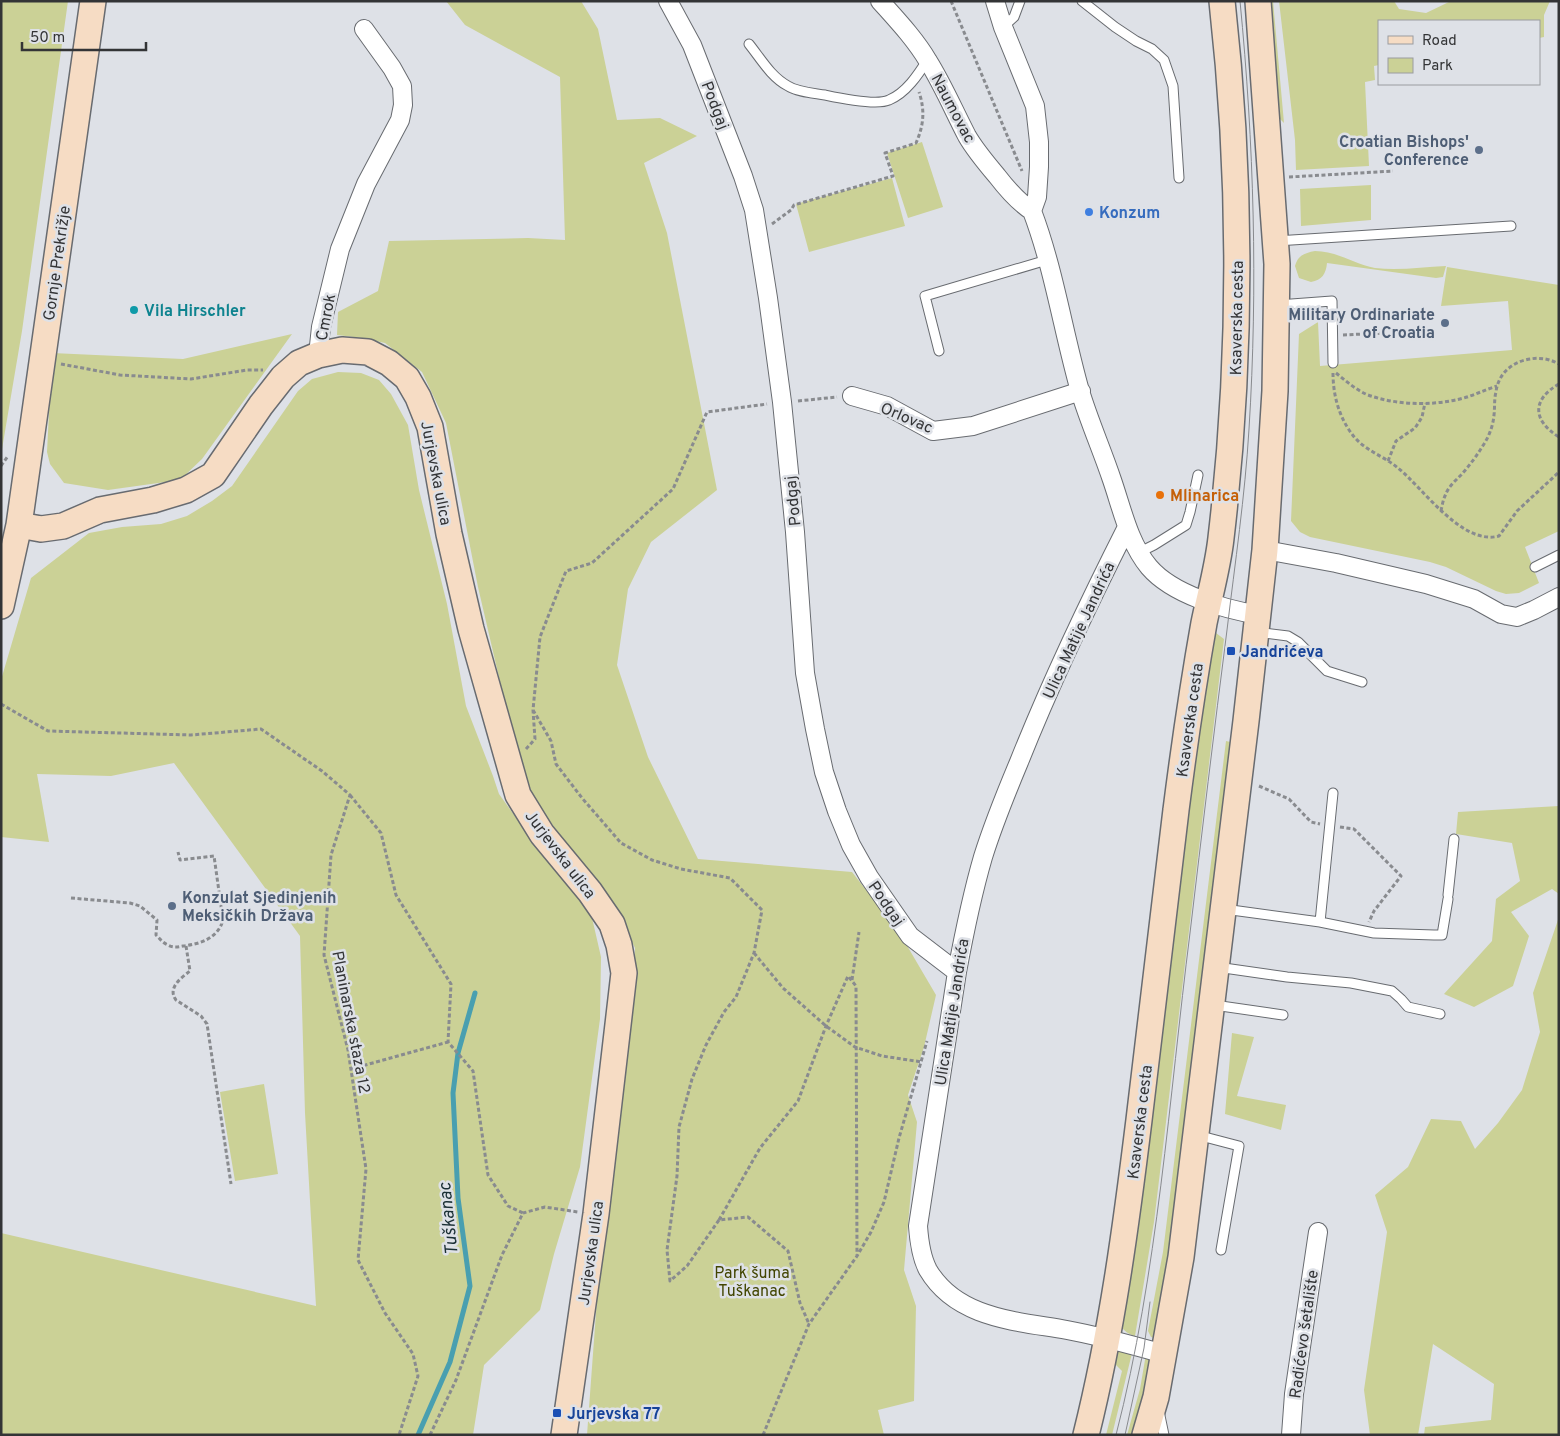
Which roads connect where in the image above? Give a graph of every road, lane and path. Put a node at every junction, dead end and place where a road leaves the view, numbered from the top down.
1 (93, 1) edge
2 (668, 1) edge
3 (880, 1) edge
4 (951, 1) edge
5 (995, 1) edge
6 (1020, 1) edge
7 (1082, 1) edge
8 (1222, 1) edge
9 (1258, 1) edge
10 (1003, 27) junction
11 (364, 29) dead end
12 (750, 44) dead end
13 (928, 59) junction
14 (915, 80) junction
15 (1020, 167) dead end
16 (1393, 171) dead end
17 (1288, 177) dead end
18 (1180, 178) dead end
19 (1032, 211) junction
20 (770, 226) dead end
21 (1511, 226) dead end
22 (1276, 241) junction
23 (1047, 260) junction
24 (1277, 305) junction
25 (1383, 333) dead end
26 (1333, 336) junction
27 (939, 351) dead end
28 (318, 354) junction
29 (55, 363) dead end
30 (1333, 363) dead end
31 (1559, 364) edge
32 (282, 377) junction
33 (1559, 384) edge
34 (1497, 386) junction
35 (1081, 391) junction
36 (852, 396) joint
37 (789, 402) dead end
38 (772, 403) dead end
39 (1425, 403) junction
40 (1559, 437) edge
41 (1388, 461) junction
42 (1559, 472) edge
43 (1198, 475) dead end
44 (1441, 511) junction
45 (19, 525) junction
46 (1127, 527) junction
47 (1265, 550) junction
48 (1140, 552) junction
49 (1559, 555) edge
50 (1535, 566) dead end
51 (1559, 596) edge
52 (1208, 602) junction
53 (1, 606) edge
54 (1258, 624) junction
55 (1362, 682) dead end
56 (1, 704) edge
57 (533, 710) junction
58 (535, 739) dead end
59 (1256, 785) dead end
60 (1334, 794) dead end
61 (350, 795) junction
62 (1323, 824) dead end
63 (1338, 826) dead end
64 (1454, 839) dead end
65 (178, 852) dead end
66 (70, 898) dead end
67 (1223, 909) junction
68 (1320, 922) junction
69 (1365, 931) junction
70 (858, 932) dead end
71 (186, 946) junction
72 (754, 953) junction
73 (1217, 967) junction
74 (957, 972) junction
75 (852, 981) junction
76 (1211, 1005) junction
77 (1440, 1014) dead end
78 (1283, 1015) dead end
79 (826, 1026) junction
80 (927, 1041) dead end
81 (448, 1042) junction
82 (855, 1047) junction
83 (921, 1062) junction
84 (928, 1062) dead end
85 (351, 1069) junction
86 (1197, 1134) junction
87 (231, 1184) dead end
88 (523, 1213) junction
89 (596, 1214) junction
90 (719, 1220) junction
91 (1318, 1232) dead end
92 (1221, 1250) dead end
93 (857, 1256) junction
94 (809, 1324) junction
95 (1107, 1339) junction
96 (1164, 1354) junction
97 (1156, 1397) junction
98 (399, 1435) edge
99 (430, 1435) edge
100 (564, 1435) edge
101 (763, 1435) edge
102 (1086, 1435) edge
103 (1145, 1435) edge
104 (1164, 1435) edge
105 (1290, 1435) edge

1 - 45 main road, Gornje Prekrižje
2 - 74 street, Podgaj
3 - 13 street, Naumovac
4 - 15 path
5 - 10 street
6 - 10 lane
7 - 18 lane
8 - 52 main road, Ksaverska cesta
9 - 22 main road
10 - 19 street
11 - 28 street, Cmrok
12 - 14 lane
13 - 14 lane
13 - 19 street, Naumovac
14 - 20 path
16 - 17 path
19 - 23 street
21 - 22 lane
22 - 24 main road
23 - 27 lane
23 - 35 street
24 - 26 lane
24 - 47 main road
25 - 26 path
26 - 30 lane
28 - 32 main road, Cmrok
28 - 89 main road, Jurjevska ulica
29 - 32 path
31 - 34 path
32 - 45 main road, Cmrok
33 - 40 path
34 - 39 path
34 - 44 path
35 - 36 street, Orlovac
35 - 46 street
36 - 37 path
38 - 57 path
39 - 41 path
39 - 41 path
41 - 44 path
42 - 44 path
43 - 48 lane
45 - 53 main road
46 - 48 street
46 - 74 street, Ulica Matije Jandrića
47 - 51 street
47 - 54 main road
48 - 52 street
49 - 50 lane
52 - 54 street
52 - 95 main road, Ksaverska cesta
54 - 55 lane
54 - 67 main road
56 - 61 path
57 - 58 path
57 - 72 path
59 - 62 path
60 - 68 lane
61 - 81 path
61 - 85 path, Planinarska staza 12
63 - 69 path
64 - 69 lane
65 - 71 path
66 - 71 path
67 - 68 lane
67 - 73 main road
68 - 69 lane
70 - 75 path
71 - 87 path
72 - 79 path
72 - 90 path
73 - 76 main road
73 - 77 lane
74 - 95 street, Ulica Matije Jandrića
75 - 79 path
75 - 82 path
76 - 78 lane
76 - 86 main road
79 - 82 path
79 - 90 path
80 - 83 path
81 - 85 path
81 - 88 path
82 - 83 path
82 - 93 path
83 - 84 path
83 - 93 path
85 - 98 path, Planinarska staza 12
86 - 92 lane
86 - 96 main road
88 - 89 path
88 - 99 path
89 - 100 main road, Jurjevska ulica
90 - 94 path
91 - 105 street, Radićevo šetalište
93 - 94 path
94 - 101 path
95 - 96 street, Ulica Matije Jandrića
95 - 102 main road, Ksaverska cesta
96 - 97 main road
97 - 103 main road
97 - 104 lane

